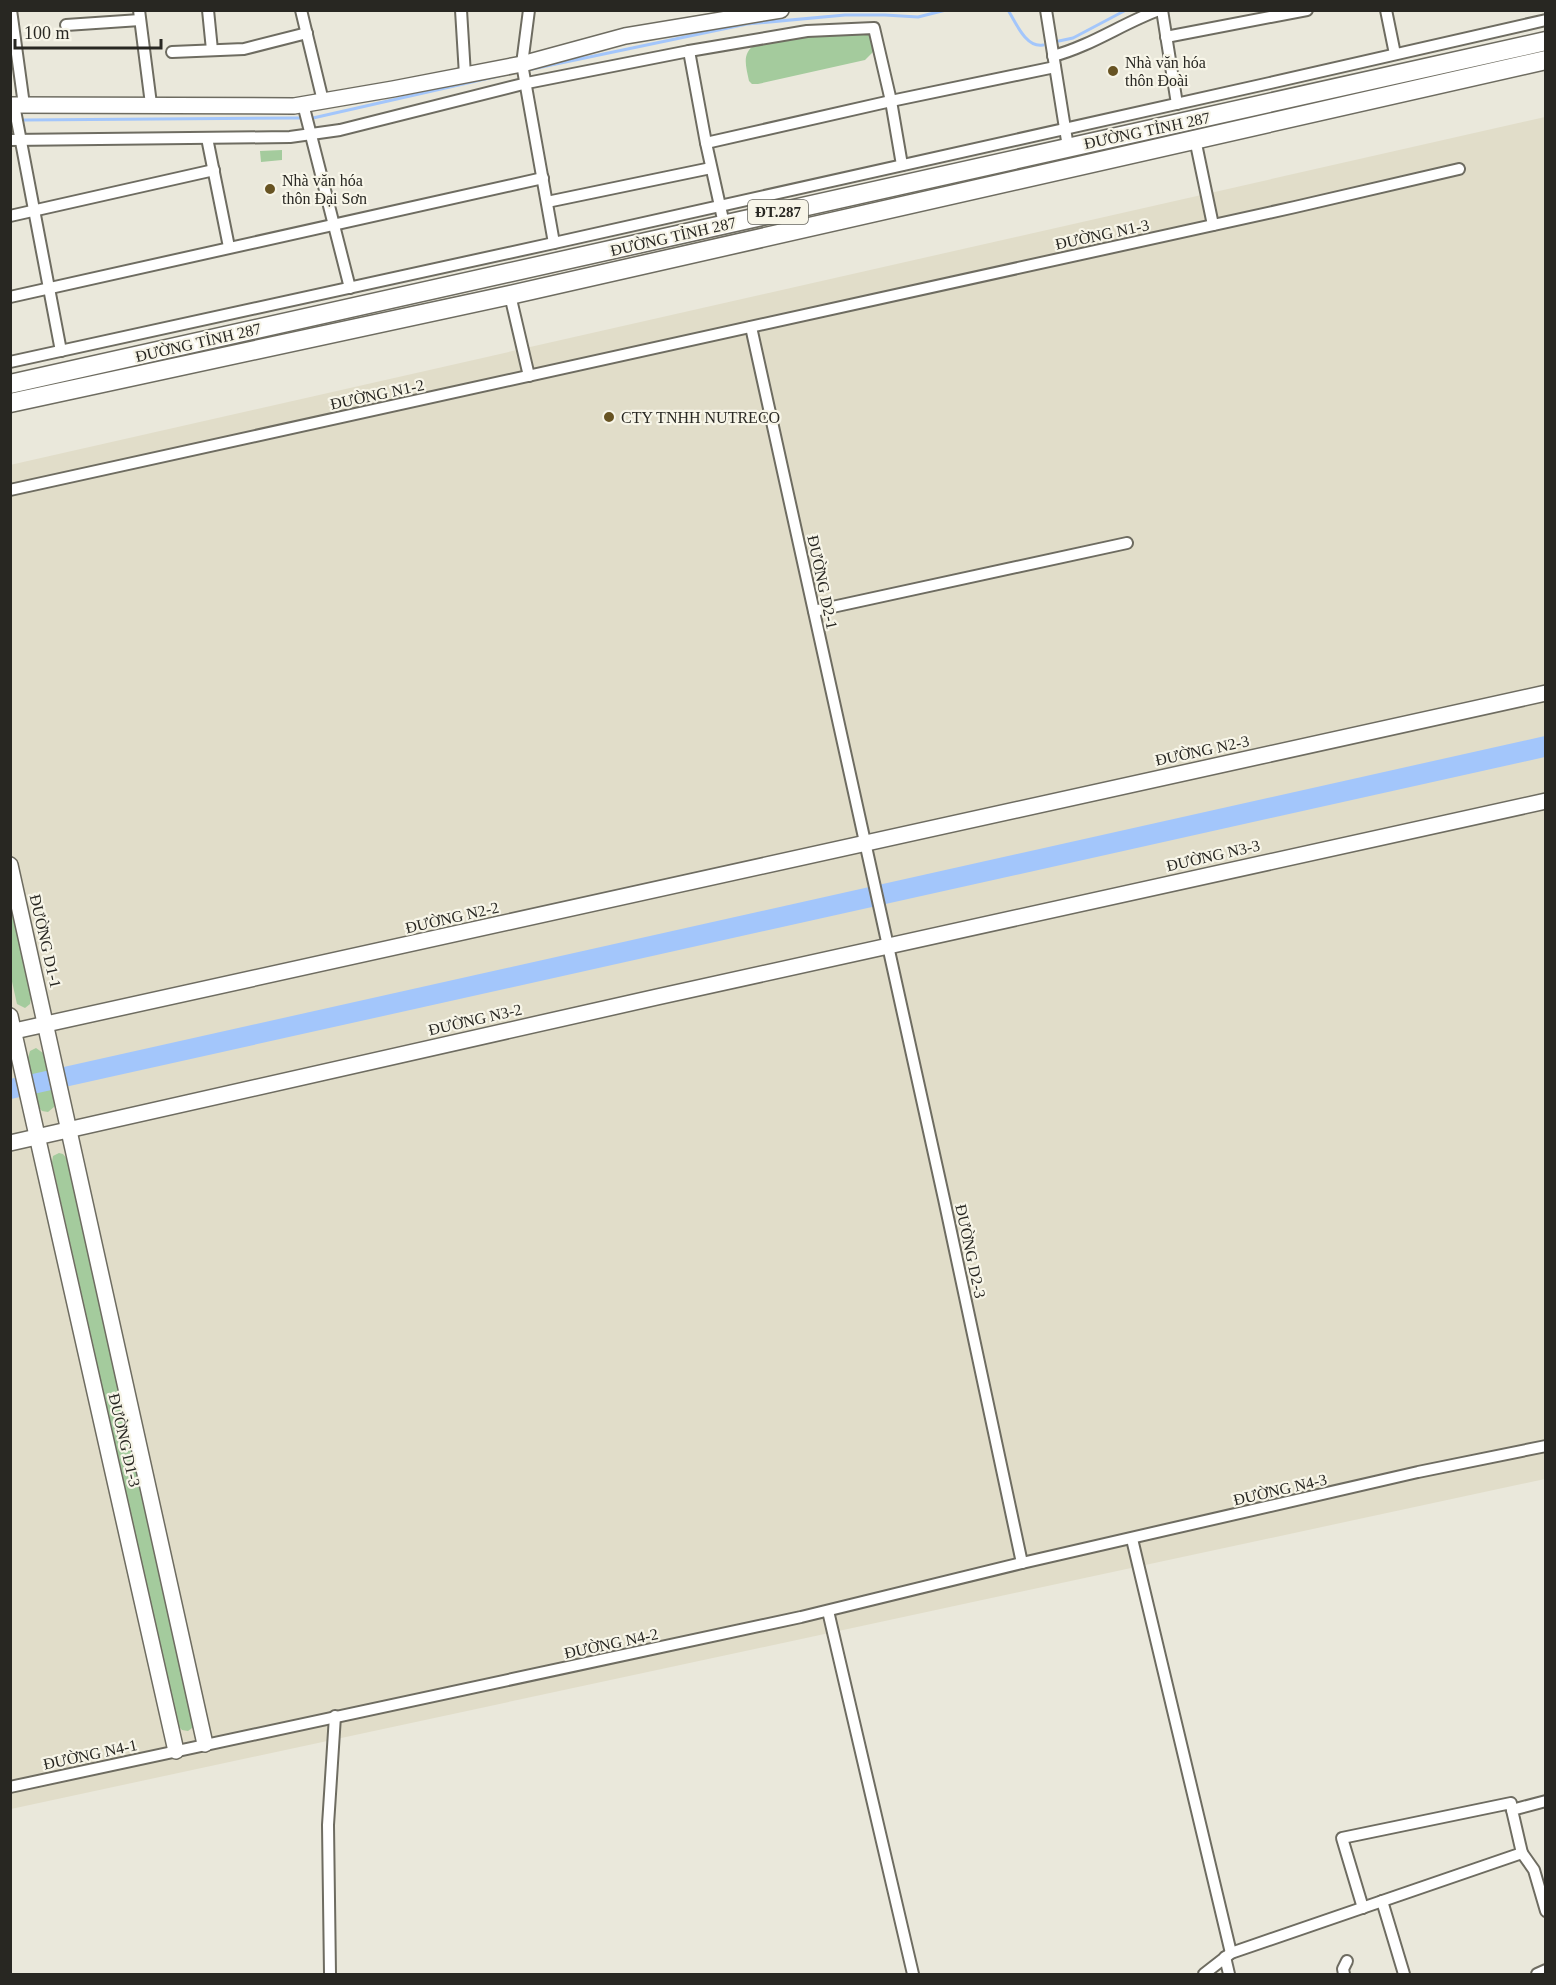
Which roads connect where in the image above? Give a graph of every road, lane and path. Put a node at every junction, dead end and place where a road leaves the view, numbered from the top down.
1 (11, 10) edge
2 (208, 10) edge
3 (301, 10) edge
4 (461, 10) edge
5 (529, 10) edge
6 (781, 10) edge
7 (1046, 10) edge
8 (1161, 10) edge
9 (1307, 10) edge
10 (1386, 10) edge
11 (760, 12) edge
12 (139, 15) edge
13 (1545, 20) edge
14 (66, 25) dead end
15 (307, 33) junction
16 (1166, 37) junction
17 (1545, 41) edge
18 (212, 50) junction
19 (689, 51) junction
20 (172, 52) dead end
21 (1395, 54) junction
22 (1545, 60) edge
23 (1054, 62) junction
24 (522, 64) junction
25 (465, 75) junction
26 (527, 83) junction
27 (323, 101) junction
28 (891, 101) junction
29 (303, 104) junction
30 (1177, 104) junction
31 (16, 105) edge
32 (151, 105) junction
33 (312, 134) junction
34 (207, 138) junction
35 (1067, 138) junction
36 (1195, 139) junction
37 (15, 140) edge
38 (706, 143) junction
39 (902, 165) junction
40 (711, 168) junction
41 (1459, 169) dead end
42 (214, 170) junction
43 (543, 178) junction
44 (547, 202) junction
45 (719, 205) junction
46 (33, 211) junction
47 (10, 216) edge
48 (335, 224) junction
49 (724, 224) junction
50 (1213, 225) junction
51 (554, 243) junction
52 (229, 247) junction
53 (555, 262) junction
54 (560, 283) junction
55 (351, 288) junction
56 (48, 289) junction
57 (510, 295) junction
58 (10, 297) edge
59 (751, 327) junction
60 (61, 351) junction
61 (10, 362) edge
62 (529, 376) junction
63 (10, 384) edge
64 (10, 403) edge
65 (10, 490) edge
66 (1127, 543) dead end
67 (814, 611) junction
68 (1545, 693) edge
69 (1545, 801) edge
70 (866, 843) junction
71 (10, 865) edge
72 (888, 946) junction
73 (10, 1016) edge
74 (47, 1025) junction
75 (12, 1032) edge
76 (70, 1130) junction
77 (39, 1137) junction
78 (10, 1143) edge
79 (1545, 1446) edge
80 (1132, 1539) junction
81 (1022, 1563) junction
82 (828, 1611) junction
83 (335, 1716) junction
84 (205, 1744) junction
85 (176, 1751) junction
86 (10, 1787) edge
87 (1545, 1801) edge
88 (1512, 1810) junction
89 (1522, 1853) junction
90 (1382, 1901) junction
91 (1363, 1908) junction
92 (1545, 1911) edge
93 (1228, 1955) junction
94 (1347, 1961) dead end
95 (1545, 1970) edge
96 (330, 1974) edge
97 (913, 1974) edge
98 (1204, 1974) edge
99 (1229, 1974) edge
100 (1344, 1974) edge
101 (1404, 1974) edge
102 (1537, 1974) edge

1 - 31 street
2 - 18 street
3 - 15 street
4 - 25 street
5 - 24 street
6 - 11 street
7 - 23 street
8 - 16 street
8 - 23 street
9 - 16 street
10 - 21 street
11 - 24 street
12 - 14 street
12 - 32 street
13 - 21 street
15 - 18 street
15 - 27 street
16 - 30 street
17 - 35 main road, ĐƯỜNG TỈNH 287 / ĐT.287
18 - 20 street
19 - 26 street
19 - 28 street
19 - 38 street
21 - 30 street
22 - 36 main road, ĐƯỜNG TỈNH 287 / ĐT.287
23 - 28 street
23 - 35 street
24 - 25 street
24 - 26 street
25 - 27 street
26 - 33 street
26 - 43 street
27 - 29 street
28 - 38 street
28 - 39 street
29 - 32 street
29 - 33 street
30 - 35 street
31 - 32 street
31 - 37 street
33 - 34 street
33 - 48 street
34 - 37 street
34 - 42 street
35 - 39 street
35 - 49 main road, ĐƯỜNG TỈNH 287 / ĐT.287
36 - 50 street
36 - 54 main road, ĐƯỜNG TỈNH 287 / ĐT.287
37 - 46 street
38 - 40 street
39 - 45 street
40 - 44 street
40 - 45 street
41 - 50 street, ĐƯỜNG N1-3
42 - 46 street
42 - 52 street
43 - 44 street
43 - 48 street
44 - 51 street
45 - 49 street
45 - 51 street
46 - 47 street
46 - 56 street
48 - 52 street
48 - 55 street
49 - 53 main road, ĐƯỜNG TỈNH 287 / ĐT.287
50 - 59 street, ĐƯỜNG N1-3
51 - 55 street
52 - 56 street
53 - 54 main road
53 - 63 main road, ĐƯỜNG TỈNH 287 / ĐT.287
54 - 57 main road, ĐƯỜNG TỈNH 287 / ĐT.287
55 - 60 street
56 - 58 street
56 - 60 street
57 - 62 street
57 - 64 main road, ĐƯỜNG TỈNH 287 / ĐT.287
59 - 62 street, ĐƯỜNG N1-2
59 - 67 street, ĐƯỜNG D2-1
60 - 61 street
62 - 65 street, ĐƯỜNG N1-2
66 - 67 street
67 - 70 street, ĐƯỜNG D2-1
68 - 70 street, ĐƯỜNG N2-3
69 - 72 street, ĐƯỜNG N3-3
70 - 72 street, ĐƯỜNG D2-1
70 - 74 street, ĐƯỜNG N2-2
71 - 74 street, ĐƯỜNG D1-1
72 - 76 street, ĐƯỜNG N3-2
72 - 81 street, ĐƯỜNG D2-3
73 - 75 street
74 - 75 street, ĐƯỜNG N2-2
74 - 76 street, ĐƯỜNG D1-1
75 - 77 street, ĐƯỜNG D1-3
76 - 77 street, ĐƯỜNG N3-2
76 - 84 street, ĐƯỜNG D1-3
77 - 78 street, ĐƯỜNG N3-2
77 - 85 street, ĐƯỜNG D1-3
79 - 80 street, ĐƯỜNG N4-3
80 - 81 street, ĐƯỜNG N4-3
80 - 93 street
81 - 82 street, ĐƯỜNG N4-2
82 - 83 street, ĐƯỜNG N4-2
82 - 97 street
83 - 84 street, ĐƯỜNG N4-2
83 - 96 street
84 - 85 street, ĐƯỜNG N4-1
85 - 86 street, ĐƯỜNG N4-1
87 - 88 street
88 - 89 street
88 - 91 street
89 - 90 street
89 - 92 street
90 - 91 street
90 - 101 street
91 - 93 street
93 - 98 street
93 - 99 street
94 - 100 street
95 - 102 street

